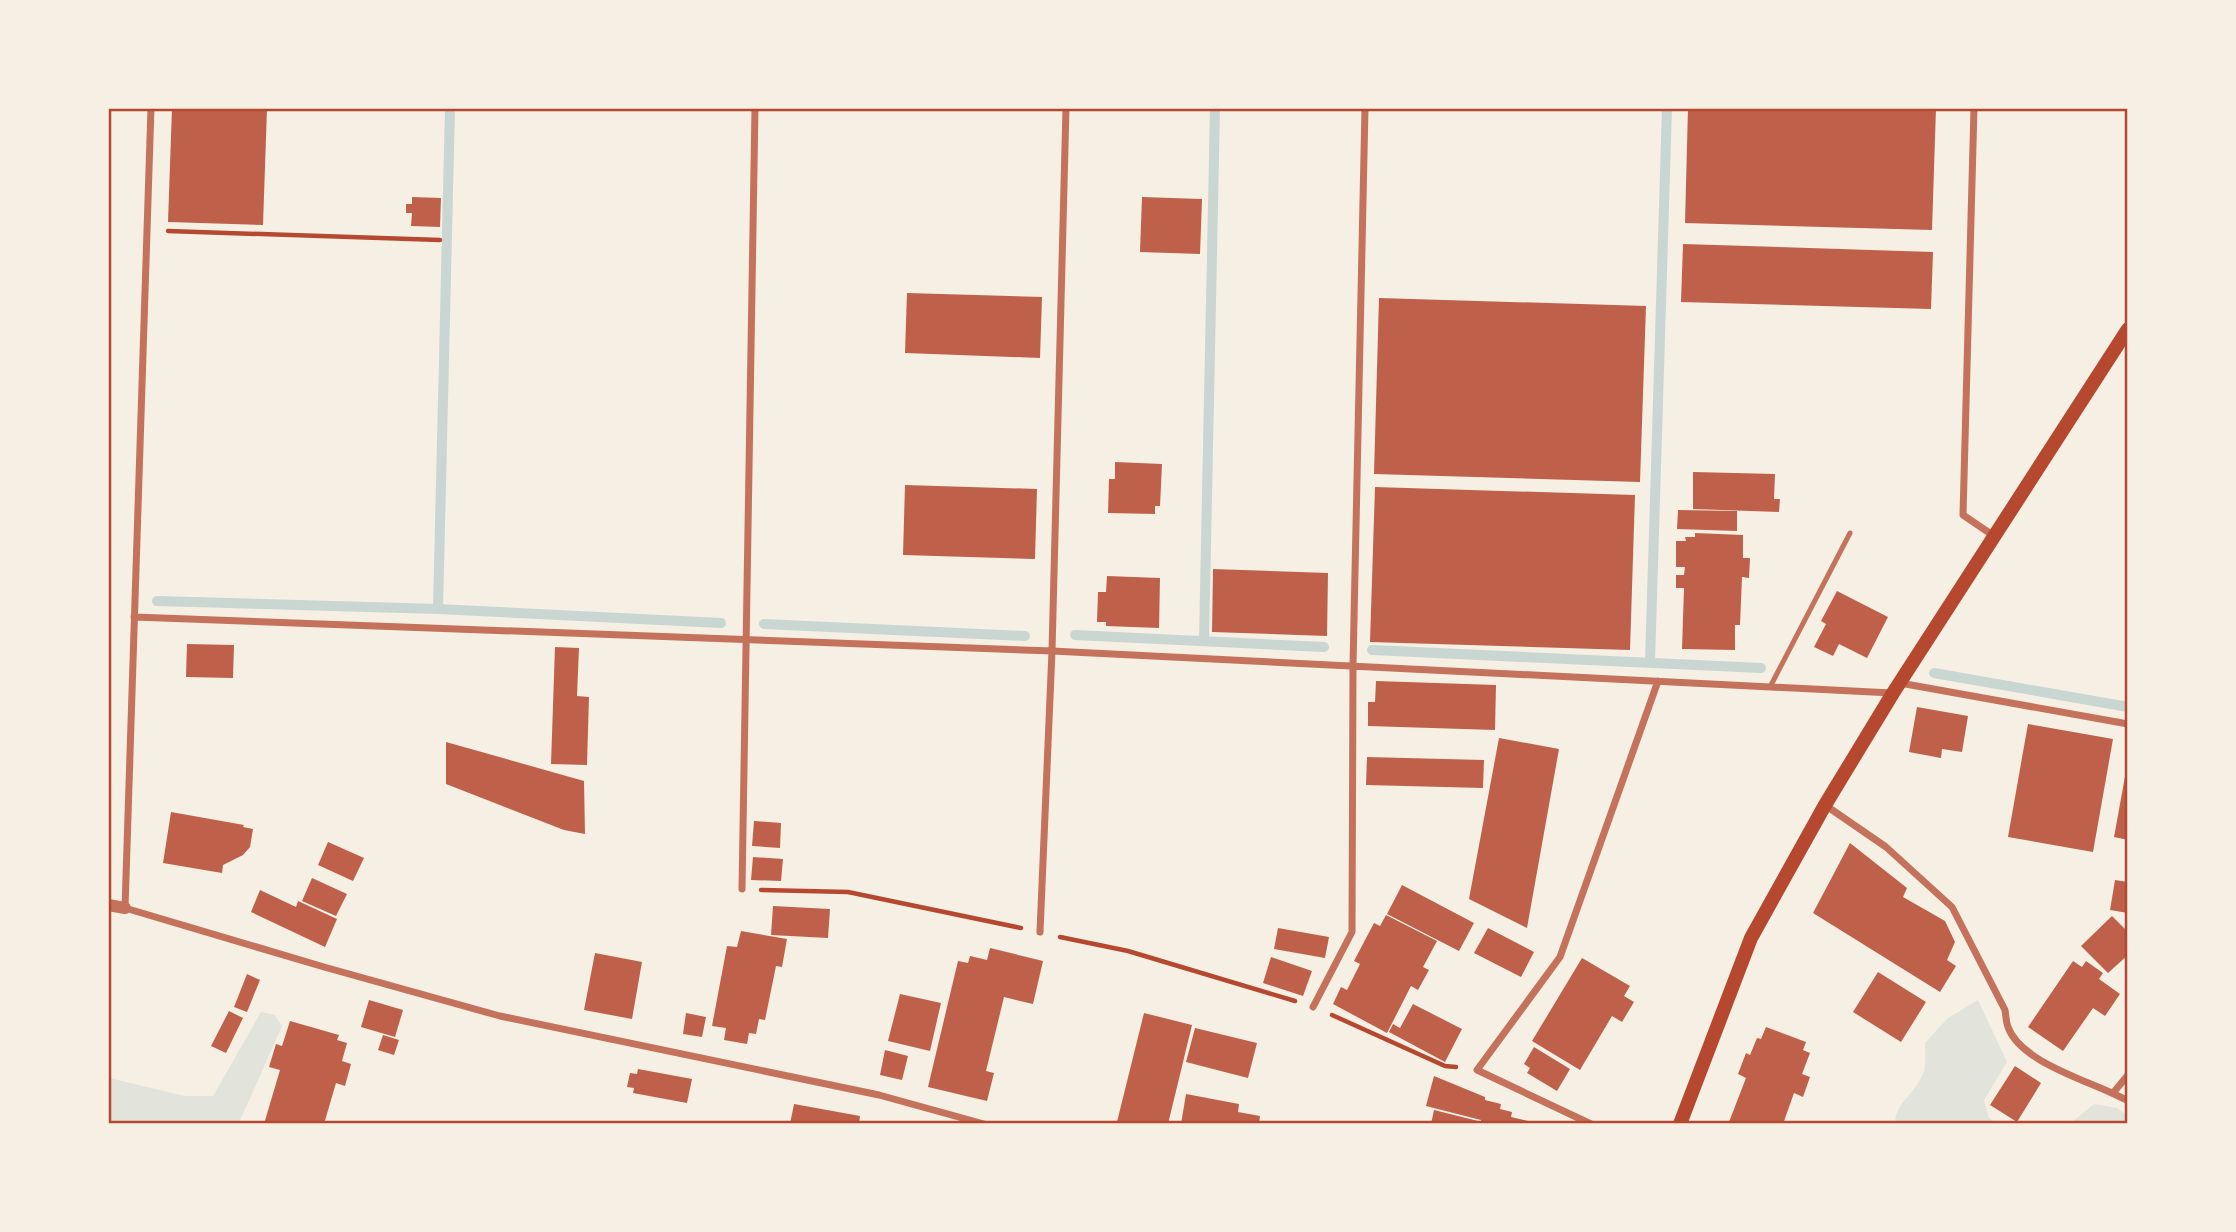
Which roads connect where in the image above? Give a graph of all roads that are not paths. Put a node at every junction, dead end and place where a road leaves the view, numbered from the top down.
1 (151, 108) edge
2 (755, 108) edge
3 (1066, 108) edge
4 (1365, 108) edge
5 (1973, 108) edge
6 (2127, 329) edge
7 (1850, 533) dead end
8 (1995, 537) junction
9 (134, 617) junction
10 (745, 639) junction
11 (1052, 651) junction
12 (1353, 666) junction
13 (1658, 681) junction
14 (1770, 687) junction
15 (1896, 688) junction
16 (2127, 724) edge
17 (1825, 805) junction
18 (742, 889) road end
19 (108, 905) edge
20 (125, 908) junction
21 (1040, 932) road end
22 (1314, 1007) road end
23 (2127, 1075) edge
24 (2113, 1093) junction
25 (2127, 1101) edge
26 (984, 1124) edge
27 (1591, 1124) edge
28 (1680, 1124) edge

1 - 9 street
2 - 10 street
3 - 11 street
4 - 12 street
5 - 8 street
6 - 8 main road
7 - 14 lane
8 - 15 main road
9 - 10 street
9 - 20 street
10 - 11 street
10 - 18 street
11 - 12 street
11 - 21 street
12 - 13 street
12 - 22 street
13 - 14 street
13 - 27 street
14 - 15 street
15 - 16 street
15 - 17 main road
17 - 24 street
17 - 28 main road
19 - 20 street
20 - 26 street
23 - 24 street
24 - 25 street

